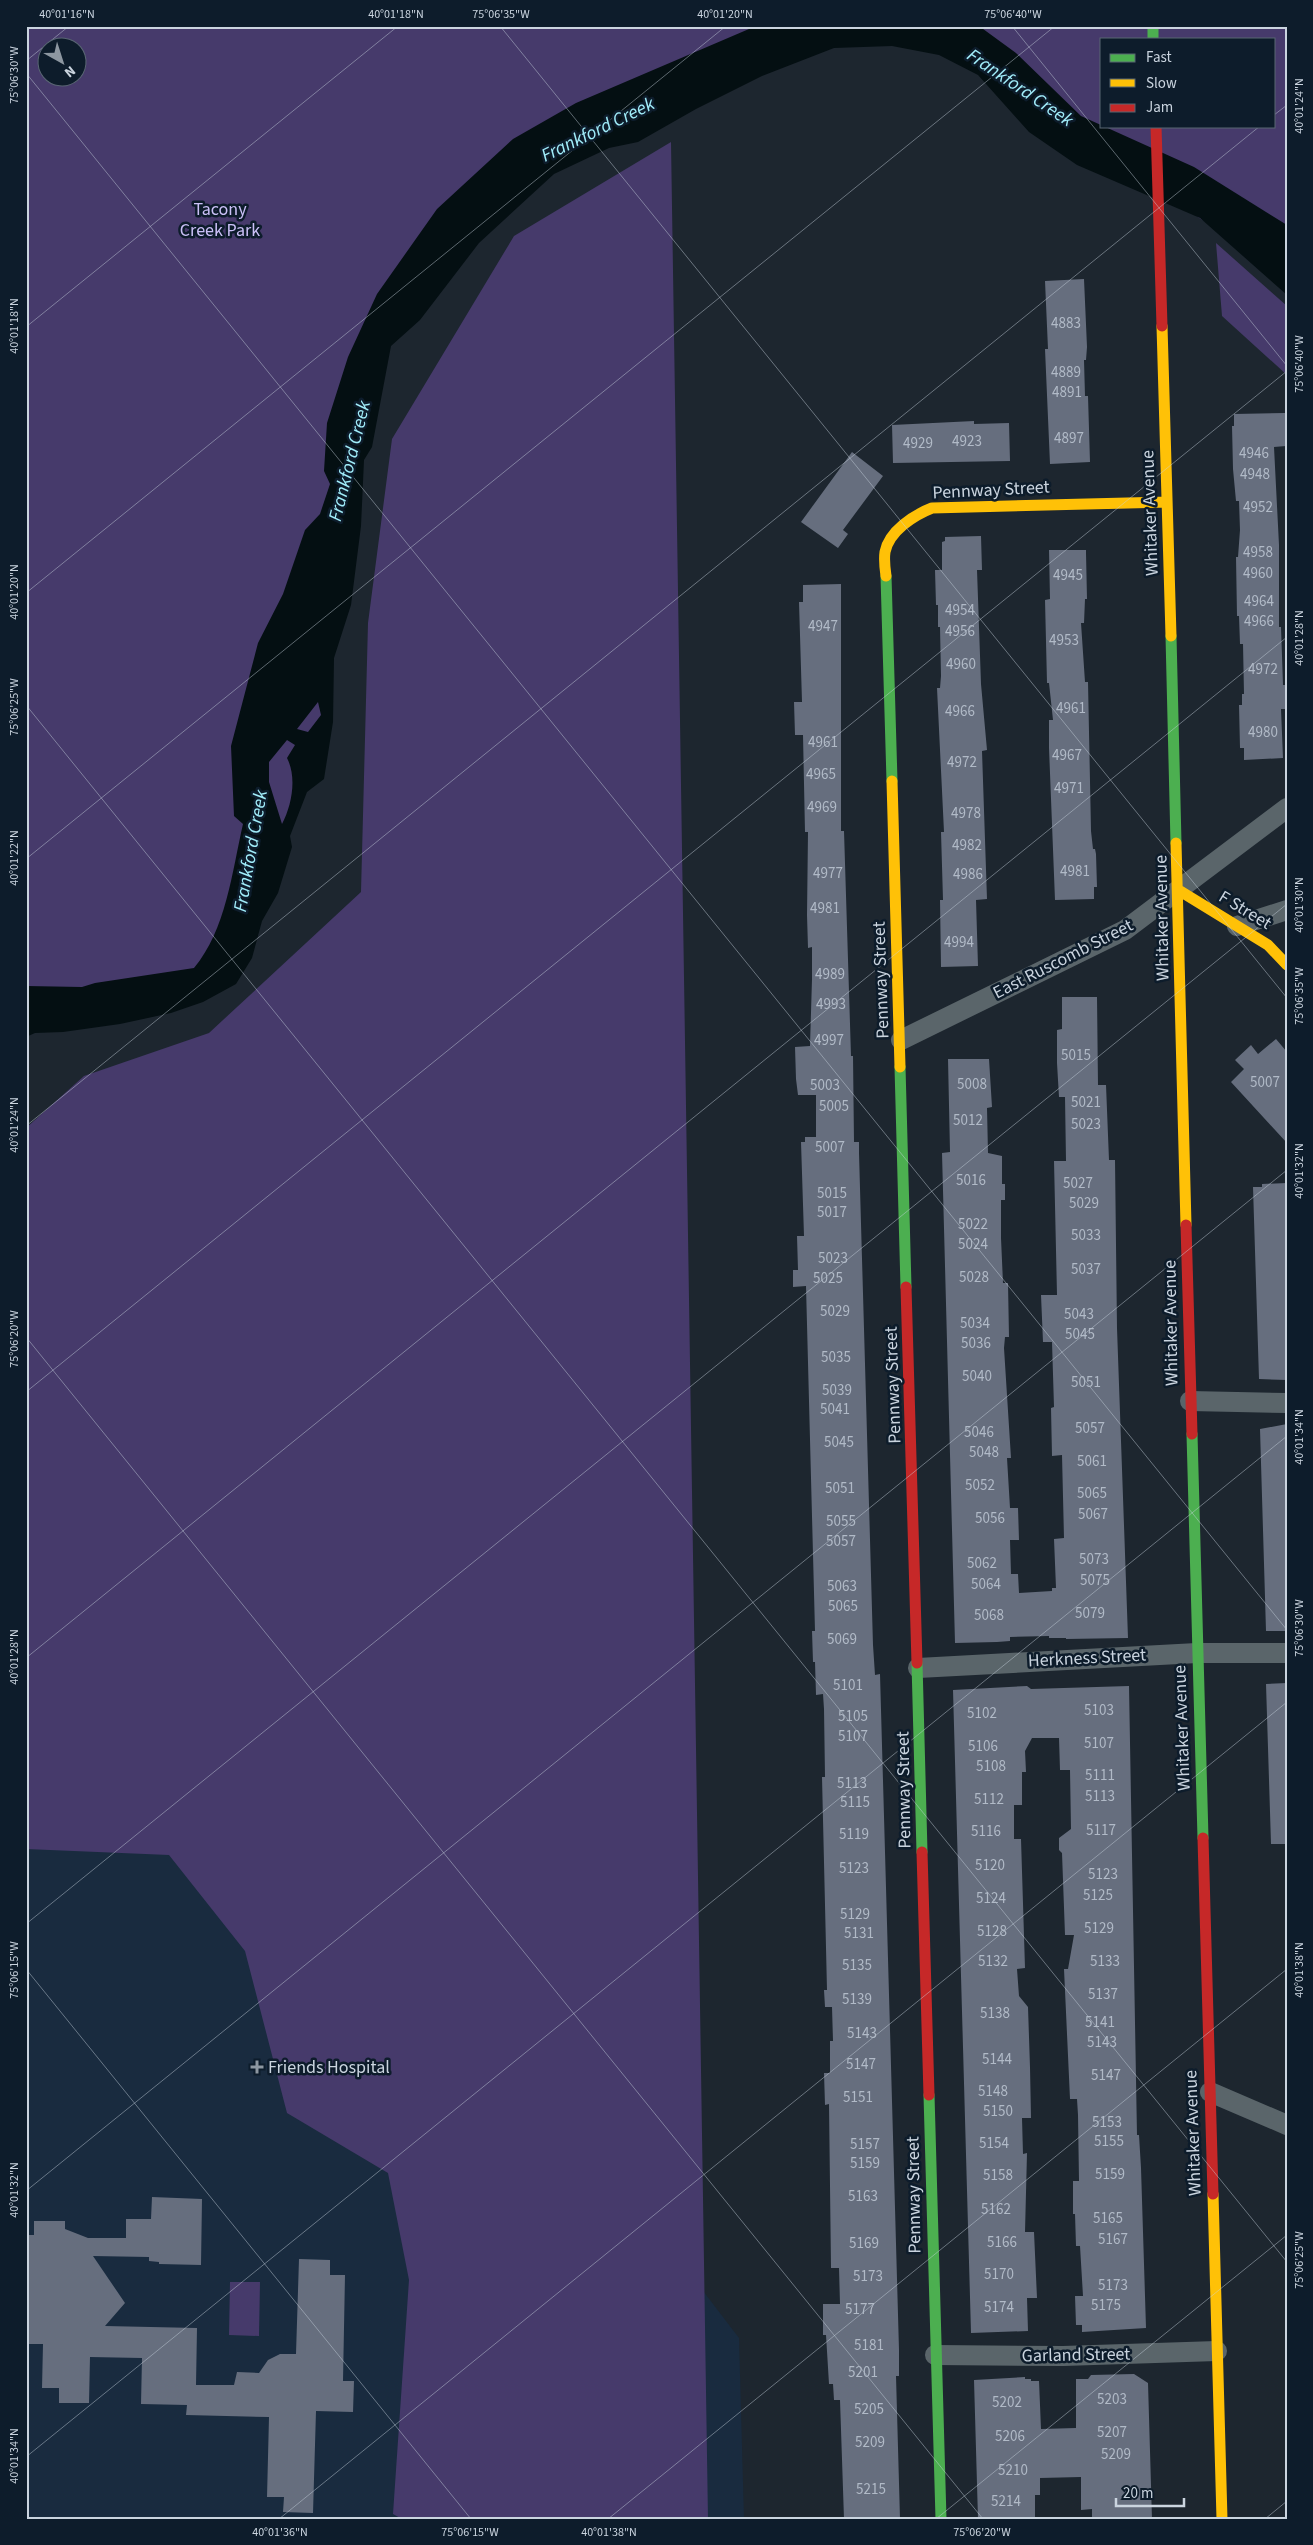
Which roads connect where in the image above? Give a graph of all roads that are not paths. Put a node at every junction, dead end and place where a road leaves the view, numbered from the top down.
1 (1156, 128) edge
2 (1166, 502) junction
3 (1287, 808) edge
4 (1180, 891) junction
5 (1287, 910) edge
6 (1237, 926) junction
7 (1287, 965) edge
8 (900, 1040) junction
9 (1190, 1401) junction
10 (1287, 1403) edge
11 (1197, 1653) junction
12 (1287, 1653) edge
13 (918, 1668) junction
14 (1210, 2092) junction
15 (1287, 2125) edge
16 (1217, 2351) junction
17 (935, 2355) junction
18 (941, 2519) edge
19 (1222, 2519) edge

1 - 2 main road, Whitaker Avenue
2 - 4 main road, Whitaker Avenue
2 - 8 main road, Pennway Street
3 - 4 street, East Ruscomb Street
4 - 6 main road, F Street
4 - 8 street, East Ruscomb Street
4 - 9 main road, Whitaker Avenue
5 - 6 street
6 - 7 main road, F Street
8 - 13 main road, Pennway Street
9 - 10 street
9 - 11 main road, Whitaker Avenue
11 - 12 street, Herkness Street
11 - 13 street, Herkness Street
11 - 14 main road, Whitaker Avenue
13 - 17 main road, Pennway Street
14 - 15 street
14 - 16 main road, Whitaker Avenue
16 - 17 street, Garland Street
16 - 19 main road, Whitaker Avenue
17 - 18 main road, Pennway Street

